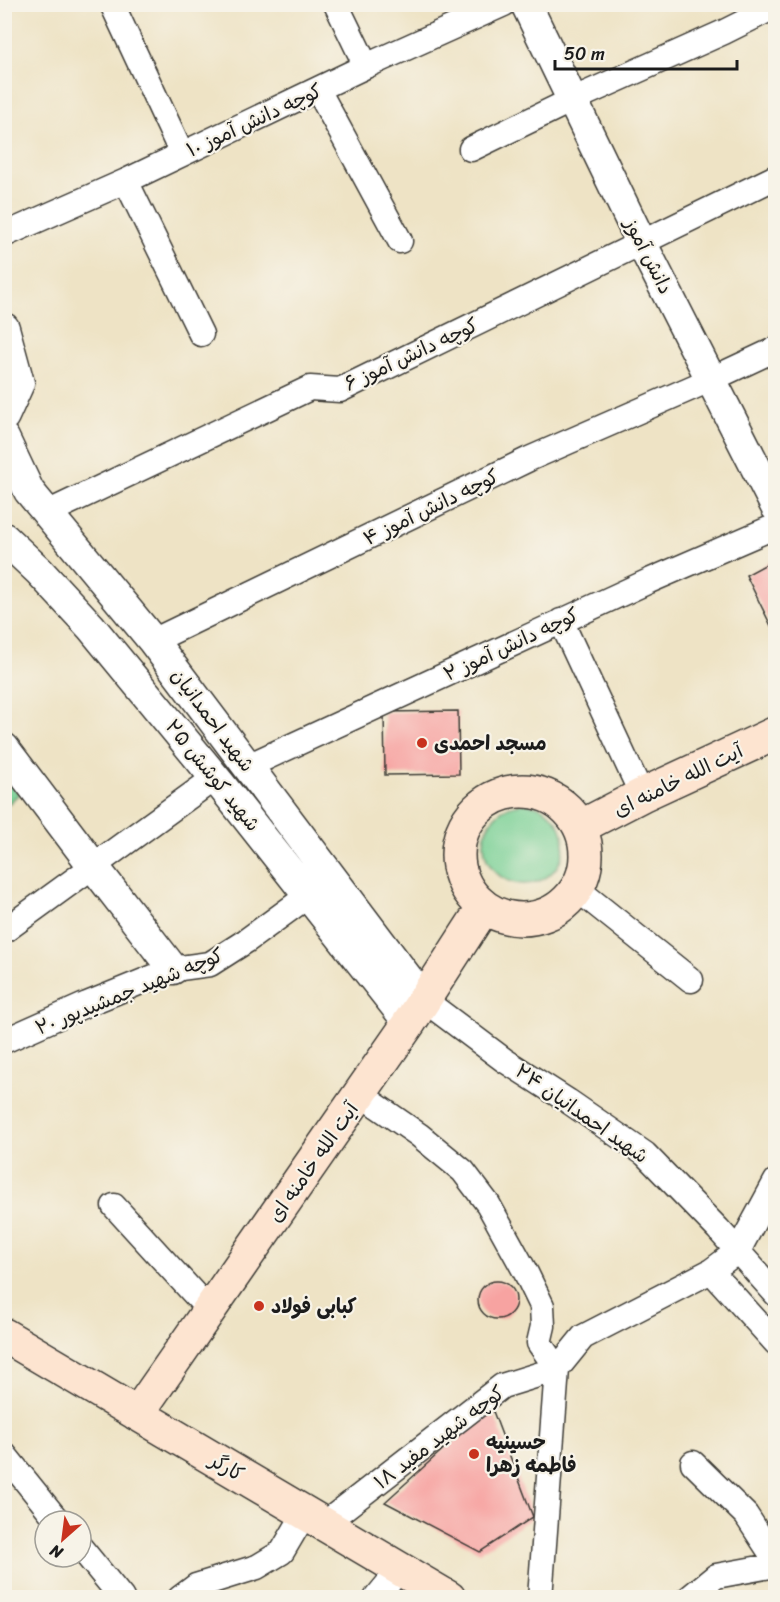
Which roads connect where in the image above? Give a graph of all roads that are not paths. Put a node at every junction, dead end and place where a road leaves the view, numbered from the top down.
1 (112, 4) edge
2 (336, 4) edge
3 (504, 4) edge
4 (525, 4) edge
5 (776, 6) edge
6 (366, 66) junction
7 (318, 90) junction
8 (572, 100) junction
9 (471, 149) dead end
10 (182, 154) junction
11 (776, 177) edge
12 (126, 181) junction
13 (4, 235) edge
14 (400, 241) dead end
15 (642, 244) junction
16 (4, 328) edge
17 (201, 334) dead end
18 (776, 350) edge
19 (712, 380) junction
20 (7, 399) edge
21 (4, 438) edge
22 (776, 507) edge
23 (47, 513) junction
24 (776, 526) edge
25 (4, 538) edge
26 (561, 621) junction
27 (153, 641) junction
28 (776, 733) edge
29 (4, 748) edge
30 (248, 766) junction
31 (216, 777) junction
32 (642, 795) junction
33 (580, 828) junction
34 (94, 867) junction
35 (577, 889) junction
36 (309, 895) junction
37 (484, 907) junction
38 (4, 931) edge
39 (173, 969) junction
40 (691, 980) dead end
41 (417, 1012) junction
42 (4, 1041) edge
43 (360, 1094) junction
44 (776, 1181) edge
45 (114, 1206) dead end
46 (738, 1251) junction
47 (711, 1270) junction
48 (776, 1294) edge
49 (209, 1310) junction
50 (4, 1335) edge
51 (776, 1343) edge
52 (557, 1369) junction
53 (137, 1414) junction
54 (4, 1454) edge
55 (693, 1463) dead end
56 (48, 1509) edge
57 (315, 1518) junction
58 (93, 1563) edge
59 (776, 1563) edge
60 (400, 1569) junction
61 (122, 1598) edge
62 (180, 1598) edge
63 (376, 1598) edge
64 (449, 1598) edge
65 (540, 1598) edge
66 (689, 1598) edge

1 - 10 street
2 - 6 street
3 - 6 street, کوچه دانش آموز ۱۰
4 - 8 street, دانش آموز
5 - 8 street
6 - 7 street, کوچه دانش آموز ۱۰
7 - 10 street, کوچه دانش آموز ۱۰
7 - 14 street
8 - 9 street
8 - 15 street, دانش آموز
10 - 12 street, کوچه دانش آموز ۱۰
11 - 15 street, کوچه دانش آموز ۶
12 - 13 street, کوچه دانش آموز ۱۰
12 - 17 street
15 - 19 street, دانش آموز
15 - 23 street, کوچه دانش آموز ۶
16 - 20 street
18 - 19 street, کوچه دانش آموز ۴
19 - 22 street, دانش آموز
19 - 27 street, کوچه دانش آموز ۴
21 - 23 street, شهید احمدانیان
23 - 27 street, شهید احمدانیان
24 - 26 street, کوچه دانش آموز ۲
25 - 31 street, شهید کوشش ۲۵
26 - 30 street, کوچه دانش آموز ۲
26 - 32 street
27 - 30 street, شهید احمدانیان
28 - 32 main road, آیت الله خامنه ای
29 - 34 street
30 - 41 street, شهید احمدانیان
31 - 34 street
31 - 36 street, شهید کوشش ۲۵
32 - 33 main road, آیت الله خامنه ای
33 - 35 main road
33 - 37 main road
34 - 38 street
34 - 39 street
35 - 37 main road
35 - 40 street
36 - 39 street, کوچه شهید جمشیدپور ۲۰
36 - 41 street, شهید کوشش ۲۵
37 - 41 main road, آیت الله خامنه ای
39 - 42 street, کوچه شهید جمشیدپور ۲۰
41 - 43 main road, آیت الله خامنه ای
41 - 46 street, شهید احمدانیان ۲۴
43 - 49 main road, آیت الله خامنه ای
43 - 52 street
44 - 46 street
45 - 49 street
46 - 47 street
46 - 48 street, شهید احمدانیان ۲۴
47 - 51 street
47 - 52 street
49 - 53 main road, آیت الله خامنه ای
50 - 53 main road, کارگر
52 - 57 street, کوچه شهید مفید ۱۸
52 - 65 street
53 - 57 main road, کارگر
54 - 56 street
55 - 59 street
57 - 60 main road, کارگر
57 - 62 street
58 - 61 street
59 - 66 street
60 - 63 street
60 - 64 main road, کارگر

